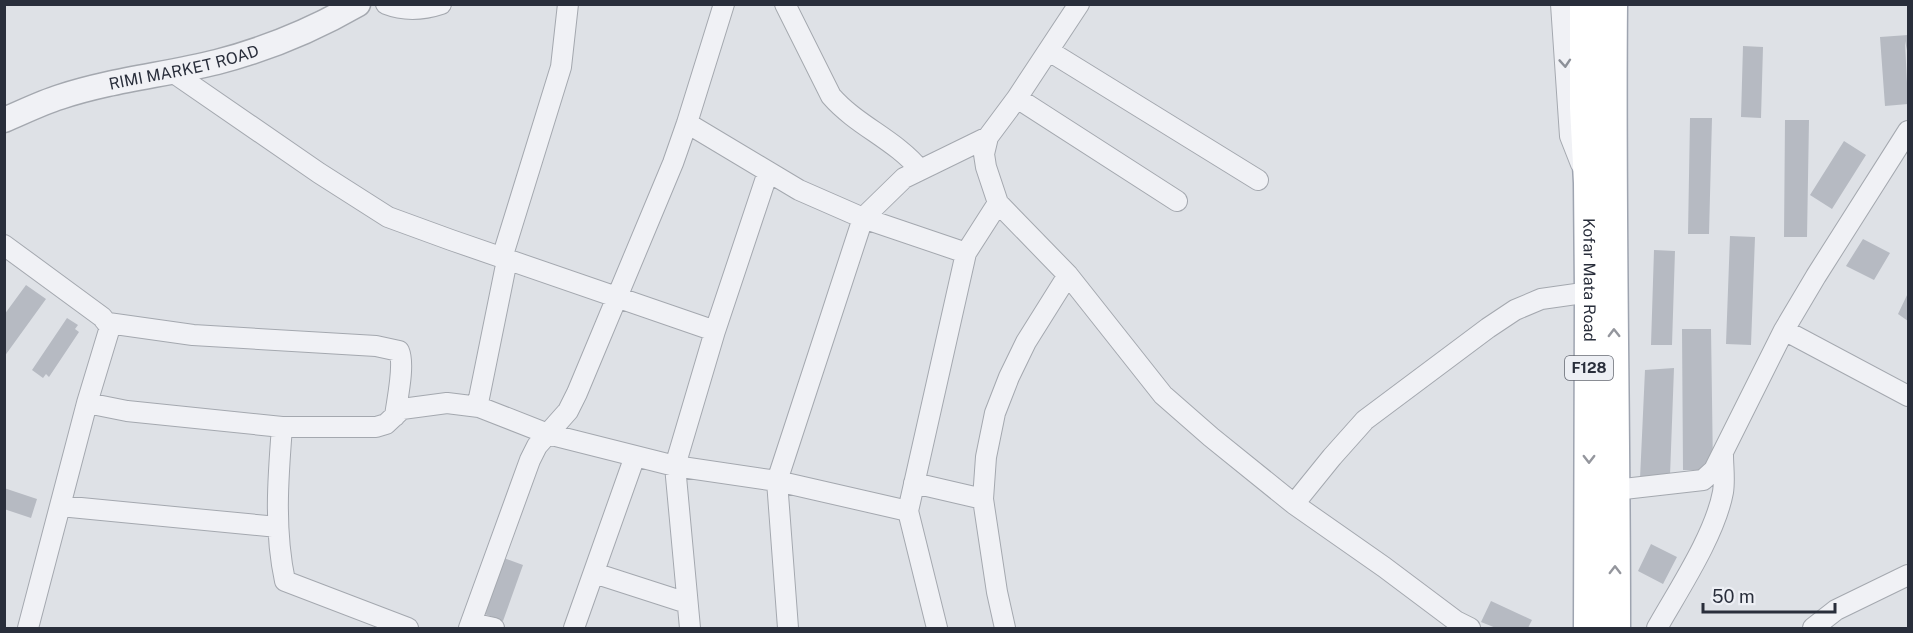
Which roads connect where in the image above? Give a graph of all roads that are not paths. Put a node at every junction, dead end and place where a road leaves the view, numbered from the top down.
1 (357, 4) edge
2 (386, 4) edge
3 (441, 4) edge
4 (568, 4) edge
5 (724, 4) edge
6 (785, 4) edge
7 (1078, 4) edge
8 (1561, 4) edge
9 (1586, 4) edge
10 (1612, 4) edge
11 (1625, 4) edge
12 (1049, 51) junction
13 (171, 71) junction
14 (1017, 98) junction
15 (1598, 108) junction
16 (4, 120) edge
17 (687, 123) junction
18 (1908, 131) edge
19 (988, 136) junction
20 (920, 170) junction
21 (768, 172) junction
22 (1600, 174) junction
23 (1258, 180) dead end
24 (1177, 201) dead end
25 (998, 203) junction
26 (862, 218) junction
27 (4, 245) edge
28 (966, 253) junction
29 (505, 259) junction
30 (1068, 275) junction
31 (1590, 292) junction
32 (617, 298) junction
33 (108, 323) junction
34 (1785, 330) junction
35 (715, 331) junction
36 (1908, 396) edge
37 (87, 403) junction
38 (479, 407) junction
39 (395, 416) junction
40 (1602, 418) junction
41 (282, 427) junction
42 (548, 434) junction
43 (1723, 455) junction
44 (635, 456) junction
45 (675, 466) junction
46 (777, 481) junction
47 (914, 483) junction
48 (1615, 490) junction
49 (983, 499) junction
50 (1294, 504) junction
51 (60, 506) junction
52 (908, 511) junction
53 (278, 527) junction
54 (594, 573) junction
55 (1908, 575) edge
56 (687, 603) junction
57 (470, 626) edge
58 (28, 628) edge
59 (408, 628) edge
60 (494, 628) edge
61 (574, 628) edge
62 (690, 628) edge
63 (788, 628) edge
64 (937, 628) edge
65 (1005, 628) edge
66 (1470, 628) edge
67 (1589, 628) edge
68 (1615, 628) edge
69 (1657, 628) edge
70 (1813, 628) edge

1 - 13 street, RIMI MARKET ROAD
2 - 3 street
4 - 29 street
5 - 17 street
6 - 20 street
7 - 12 street
8 -> 22 street
9 - 15 main road, Kofar Mata Road / F128
10 - 15 main road, Kofar Mata Road / F128
11 - 22 street
12 - 14 street
12 - 23 street
13 - 16 street, RIMI MARKET ROAD
13 - 29 street
14 - 19 street
14 - 24 street
15 - 22 main road, Kofar Mata Road / F128
17 - 21 street
17 - 32 street
18 - 34 street
19 - 20 street
19 - 25 street
20 - 26 street
21 - 26 street
21 - 35 street
22 - 31 main road, Kofar Mata Road / F128
40 -> 22 main road, Kofar Mata Road / F128
25 - 28 street
25 - 30 street
26 - 28 street
26 - 46 street
27 - 33 street
28 - 47 street
29 - 32 street
29 - 38 street
30 - 49 street
30 - 50 street
31 - 40 main road, Kofar Mata Road / F128
31 - 50 street
32 - 35 street
32 - 42 street
33 - 37 street
33 - 39 street
34 - 36 street
34 - 43 street
35 - 45 street
37 - 41 street
37 - 51 street
38 - 39 street
38 - 42 street
39 - 41 street
40 - 48 main road, Kofar Mata Road / F128
40 -> 67 main road, Kofar Mata Road / F128
41 - 53 street
42 - 44 street
42 - 57 street
43 - 48 street
43 - 69 street
44 - 45 street
44 - 54 street
45 - 46 street
45 - 56 street
46 - 52 street
46 - 63 street
47 - 49 street
47 - 52 street
68 -> 48 main road, Kofar Mata Road / F128
49 - 65 street
50 - 66 street
51 - 53 street
51 - 58 street
52 - 64 street
53 - 59 street
54 - 56 street
54 - 61 street
55 - 70 street
56 - 62 street
57 - 60 street

